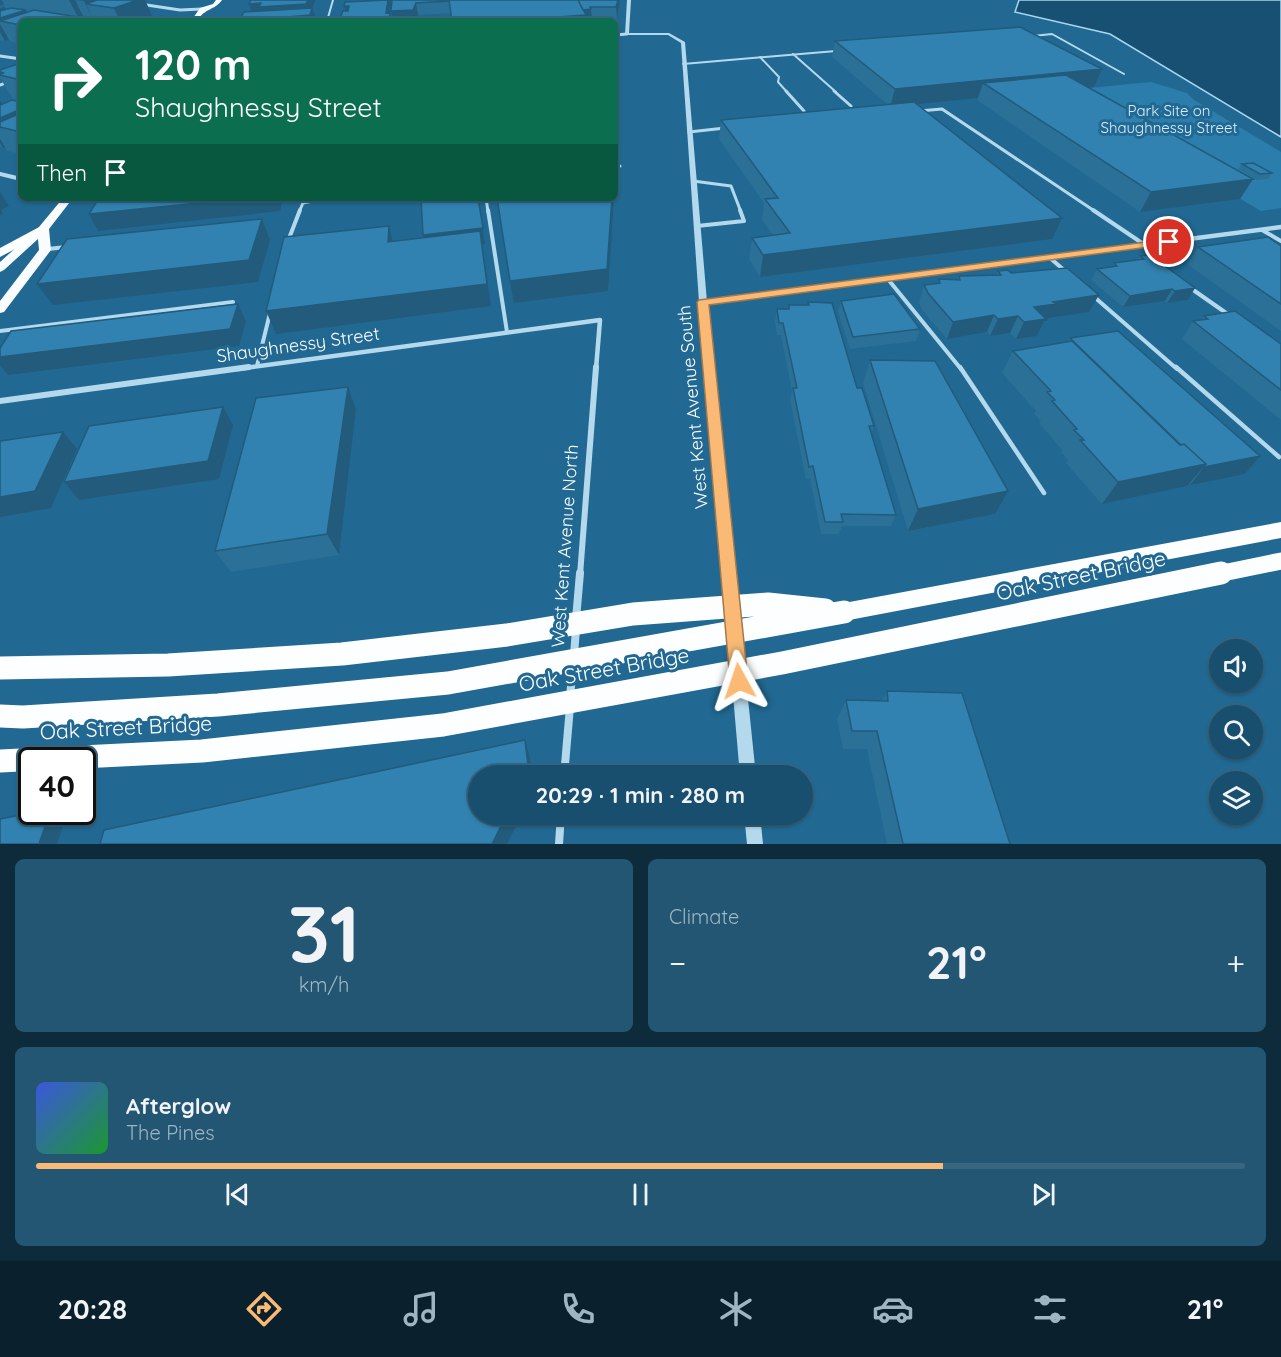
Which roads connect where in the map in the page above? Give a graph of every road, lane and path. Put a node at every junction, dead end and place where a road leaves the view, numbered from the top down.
1 (201, 0) edge
2 (219, 0) edge
3 (333, 0) edge
4 (629, 0) edge
5 (139, 4) dead end
6 (202, 9) junction
7 (196, 18) edge
8 (328, 18) edge
9 (627, 34) junction
10 (618, 35) edge
11 (1028, 36) edge
12 (840, 51) edge
13 (793, 54) junction
14 (0, 56) edge
15 (760, 57) junction
16 (18, 59) edge
17 (683, 64) junction
18 (1124, 74) dead end
19 (18, 78) edge
20 (0, 85) edge
21 (851, 106) edge
22 (804, 111) edge
23 (919, 111) edge
24 (735, 128) edge
25 (689, 132) junction
26 (0, 174) edge
27 (18, 178) edge
28 (693, 182) junction
29 (66, 201) edge
30 (309, 201) edge
31 (486, 201) edge
32 (697, 226) junction
33 (1281, 227) edge
34 (43, 229) junction
35 (1262, 230) junction
36 (1281, 241) edge
37 (1145, 245) junction
38 (76, 246) edge
39 (45, 250) junction
40 (284, 250) edge
41 (0, 253) edge
42 (1049, 257) junction
43 (1160, 264) edge
44 (0, 268) edge
45 (1067, 273) edge
46 (887, 278) junction
47 (1187, 285) edge
48 (1085, 288) edge
49 (233, 302) edge
50 (703, 302) junction
51 (272, 303) edge
52 (0, 309) edge
53 (1234, 319) edge
54 (600, 320) joint
55 (0, 331) edge
56 (507, 332) junction
57 (257, 366) junction
58 (0, 401) edge
59 (1279, 457) dead end
60 (1044, 493) dead end
61 (1281, 530) edge
62 (1281, 561) edge
63 (844, 612) junction
64 (0, 668) edge
65 (0, 716) edge
66 (0, 761) edge
67 (565, 765) edge
68 (747, 765) edge
69 (560, 825) edge
70 (753, 825) edge
71 (559, 844) edge
72 (755, 844) edge

1 - 6 main road
2 - 6 main road
3 - 8 lane
4 - 9 street
5 - 6 street
6 - 7 main road
9 - 10 street
9 - 17 street, West Kent Avenue South
11 - 18 lane
12 - 13 lane
13 - 15 lane
13 - 21 lane
14 - 16 street
15 - 17 lane
15 - 22 lane
17 - 25 street, West Kent Avenue South
19 - 20 street
23 - 37 lane
24 - 25 lane
25 - 28 street, West Kent Avenue South
26 - 27 street
28 - 32 street, West Kent Avenue South
28 - 32 lane
29 - 34 main road
30 - 40 lane
31 - 56 lane
32 - 50 street, West Kent Avenue South
33 - 35 street
34 - 39 main road
34 - 41 highway
34 - 44 main road
35 - 36 lane
35 - 37 street
37 - 42 street
37 - 43 lane
38 - 39 lane
39 - 52 main road
42 - 45 lane
42 - 46 street
46 - 50 street
46 - 60 lane
47 - 53 lane
48 - 59 lane
49 - 55 lane
50 - 68 street, West Kent Avenue South
51 - 57 lane
54 - 56 street, Shaughnessy Street
54 - 67 street, West Kent Avenue North
56 - 57 street, Shaughnessy Street
57 - 58 street, Shaughnessy Street
61 - 63 highway, Oak Street Bridge
62 - 66 highway, Oak Street Bridge, bridge
63 - 64 highway, bridge
63 - 65 highway, Oak Street Bridge, bridge
69 - 71 street
70 - 72 street

